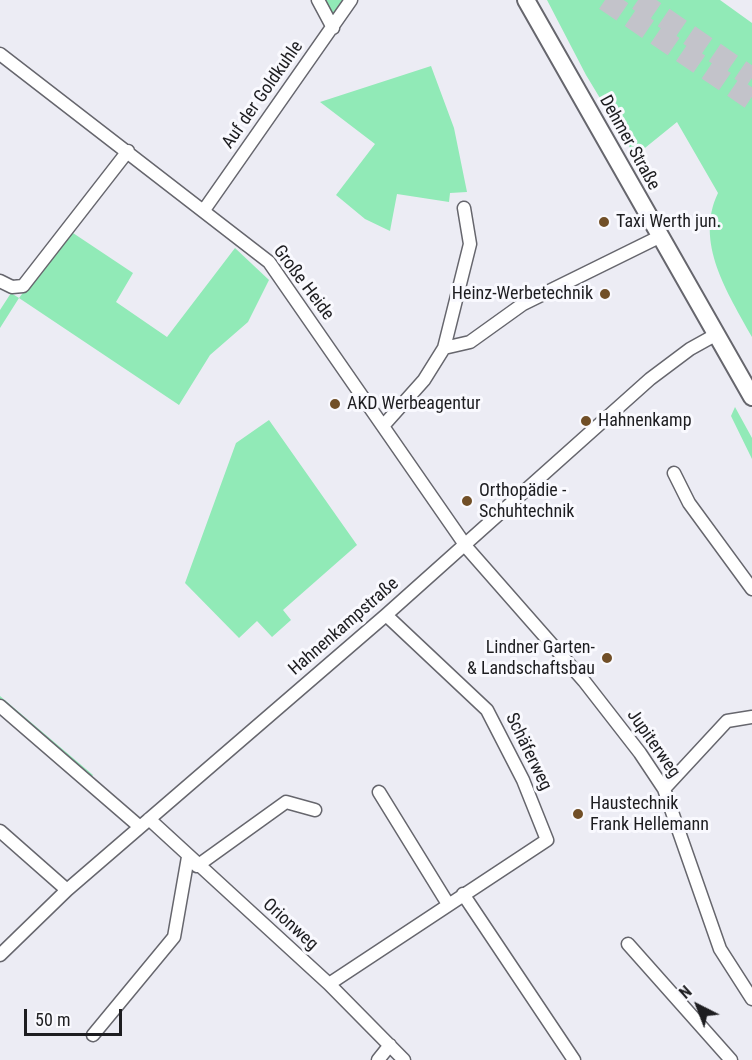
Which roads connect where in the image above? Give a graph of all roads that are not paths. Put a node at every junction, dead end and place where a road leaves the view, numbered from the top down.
1 (318, 0) edge
2 (351, 0) edge
3 (526, 0) edge
4 (333, 28) junction
5 (0, 54) edge
6 (128, 151) junction
7 (464, 208) dead end
8 (204, 210) junction
9 (659, 237) junction
10 (0, 281) edge
11 (717, 334) junction
12 (444, 348) junction
13 (752, 397) edge
14 (383, 426) junction
15 (675, 473) dead end
16 (465, 544) junction
17 (752, 589) edge
18 (386, 615) junction
19 (0, 706) edge
20 (752, 717) edge
21 (664, 789) junction
22 (379, 792) dead end
23 (315, 810) dead end
24 (145, 823) junction
25 (0, 831) edge
26 (188, 857) junction
27 (197, 866) junction
28 (68, 890) junction
29 (463, 894) junction
30 (448, 904) junction
31 (628, 944) dead end
32 (0, 955) edge
33 (329, 984) junction
34 (752, 999) edge
35 (93, 1035) dead end
36 (390, 1045) junction
37 (378, 1060) edge
38 (404, 1060) edge
39 (574, 1060) edge
40 (731, 1060) edge

1 - 4 street
2 - 4 street, Auf der Goldkuhle
3 - 9 street, Dehmer Straße
4 - 8 street, Auf der Goldkuhle
5 - 6 street, Große Heide
6 - 8 street, Große Heide
6 - 10 street
7 - 12 street
8 - 14 street, Große Heide
9 - 11 street, Dehmer Straße
9 - 12 street
11 - 13 street, Dehmer Straße
11 - 16 street, Hahnenkampstraße
12 - 14 street
14 - 16 street, Große Heide
15 - 17 street
16 - 18 street, Hahnenkampstraße
16 - 21 street, Jupiterweg
18 - 24 street, Hahnenkampstraße
18 - 29 street, Schäferweg
19 - 24 street, Orionweg
20 - 21 street
21 - 34 street, Jupiterweg
22 - 30 street
23 - 27 street
24 - 26 street, Orionweg
24 - 28 street, Hahnenkampstraße
25 - 28 street
26 - 27 street, Orionweg
26 - 35 street
27 - 33 street, Orionweg
28 - 32 street, Hahnenkampstraße
29 - 30 street
29 - 39 street
30 - 33 street
31 - 40 street
33 - 36 street, Orionweg
36 - 37 street
36 - 38 street, Orionweg

